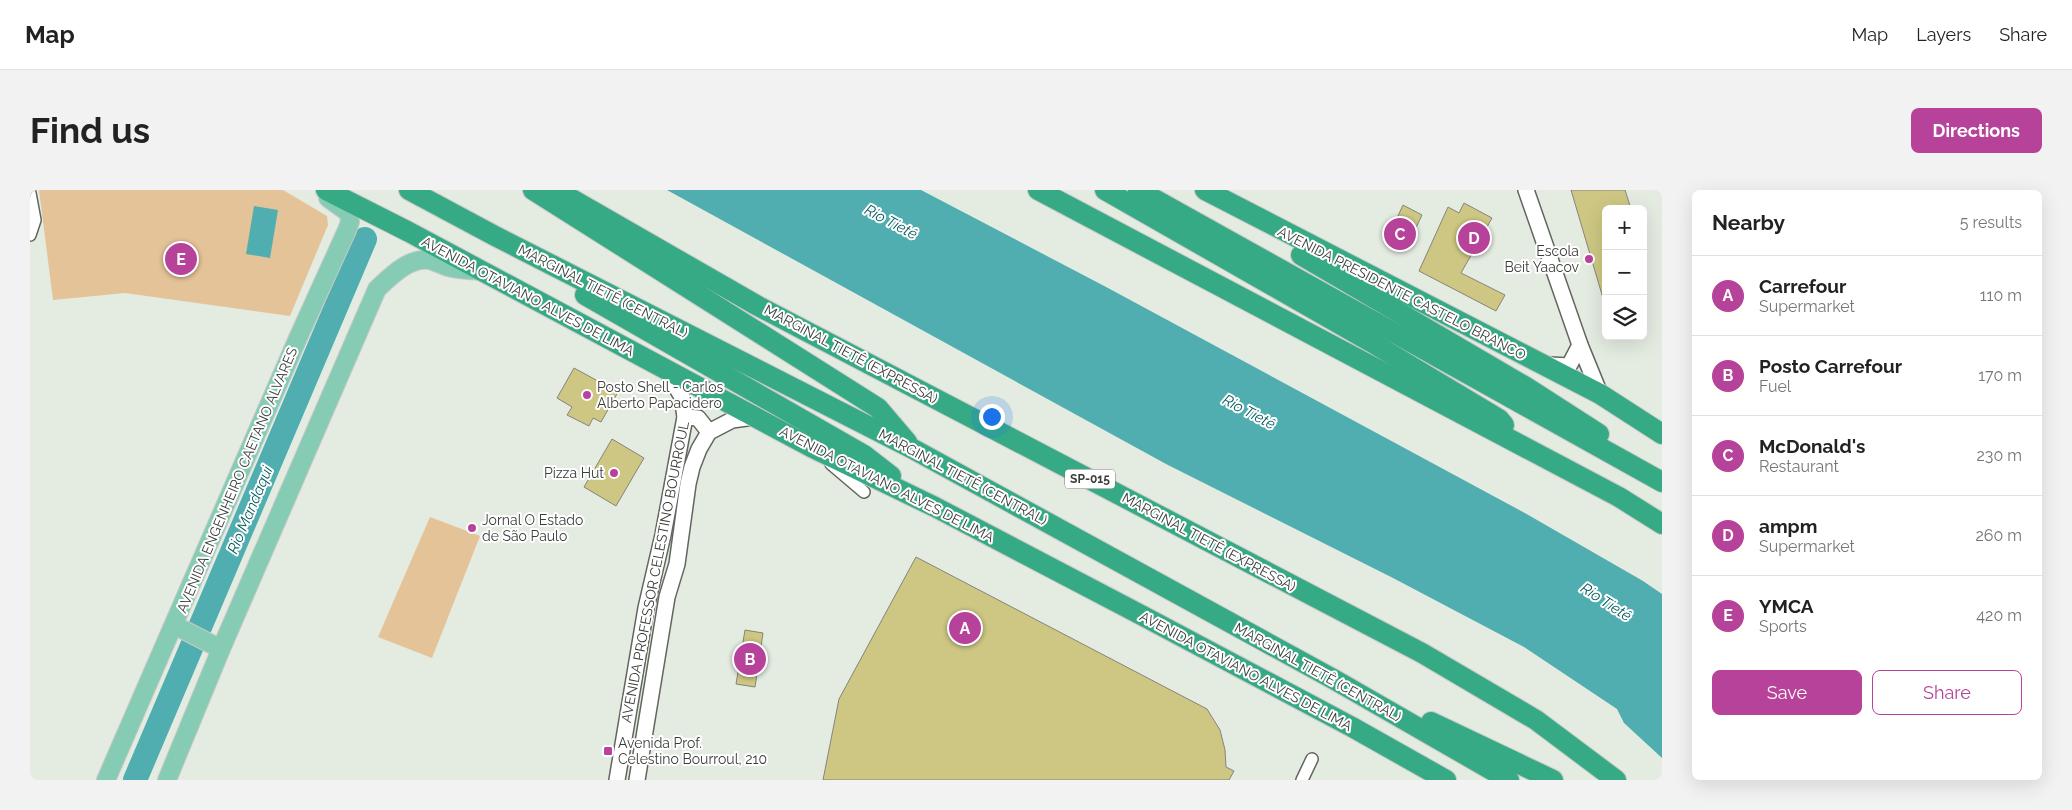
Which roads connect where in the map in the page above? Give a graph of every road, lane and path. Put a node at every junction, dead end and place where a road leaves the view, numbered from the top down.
1 (321, 190) edge
2 (326, 190) edge
3 (409, 190) edge
4 (533, 190) edge
5 (556, 190) edge
6 (1038, 190) edge
7 (1105, 190) edge
8 (1138, 190) edge
9 (1204, 190) edge
10 (1526, 190) edge
11 (30, 193) edge
12 (1223, 199) junction
13 (30, 235) edge
14 (495, 236) junction
15 (480, 271) junction
16 (1580, 345) junction
17 (1542, 364) junction
18 (665, 369) junction
19 (1600, 394) junction
20 (684, 417) junction
21 (754, 417) junction
22 (709, 432) junction
23 (1662, 434) edge
24 (1522, 446) junction
25 (811, 447) junction
26 (913, 449) junction
27 (1618, 456) junction
28 (1662, 482) edge
29 (864, 492) dead end
30 (935, 507) junction
31 (1662, 524) edge
32 (662, 535) junction
33 (678, 559) junction
34 (652, 578) junction
35 (671, 584) junction
36 (646, 608) junction
37 (174, 625) junction
38 (221, 649) junction
39 (1335, 680) junction
40 (1312, 760) dead end
41 (106, 780) edge
42 (167, 780) edge
43 (618, 780) edge
44 (637, 780) edge
45 (1302, 780) edge
46 (1446, 780) edge
47 (1509, 780) edge
48 (1553, 780) edge
49 (1616, 780) edge

1 - 37 main road, AVENIDA ENGENHEIRO CAETANO ALVARES
2 - 15 highway, AVENIDA OTAVIANO ALVES DE LIMA
3 - 14 highway, MARGINAL TIETÊ (CENTRAL)
4 - 26 highway
5 - 49 highway, MARGINAL TIETÊ (EXPRESSA) / SP-015
6 - 24 highway
7 - 24 highway
8 - 27 highway
9 - 12 highway, AVENIDA PRESIDENTE CASTELO BRANCO
10 - 16 main road
11 - 13 street
12 - 17 highway, AVENIDA PRESIDENTE CASTELO BRANCO
12 - 27 highway
14 - 26 highway, MARGINAL TIETÊ (CENTRAL)
14 - 30 highway
15 - 18 highway, AVENIDA OTAVIANO ALVES DE LIMA
15 - 38 main road
16 - 17 main road
16 - 19 main road
17 - 19 highway, AVENIDA PRESIDENTE CASTELO BRANCO
18 - 20 main road, AVENIDA PROFESSOR CELESTINO BOURROUL
18 - 21 highway, AVENIDA OTAVIANO ALVES DE LIMA
19 - 23 highway, AVENIDA PRESIDENTE CASTELO BRANCO
20 - 22 main road
20 - 32 main road, AVENIDA PROFESSOR CELESTINO BOURROUL
21 - 22 main road, AVENIDA PROFESSOR CELESTINO BOURROUL
21 - 25 highway, AVENIDA OTAVIANO ALVES DE LIMA
22 - 33 main road, AVENIDA PROFESSOR CELESTINO BOURROUL
24 - 31 highway
25 - 29 street
25 - 30 highway, AVENIDA OTAVIANO ALVES DE LIMA
26 - 39 highway, MARGINAL TIETÊ (CENTRAL)
27 - 28 highway
30 - 46 highway, AVENIDA OTAVIANO ALVES DE LIMA
32 - 33 main road
32 - 34 main road, AVENIDA PROFESSOR CELESTINO BOURROUL
33 - 34 main road
33 - 35 main road, AVENIDA PROFESSOR CELESTINO BOURROUL
34 - 36 main road, AVENIDA PROFESSOR CELESTINO BOURROUL
35 - 36 main road
35 - 44 main road, AVENIDA PROFESSOR CELESTINO BOURROUL
36 - 43 main road, AVENIDA PROFESSOR CELESTINO BOURROUL
37 - 38 main road
37 - 41 main road, AVENIDA ENGENHEIRO CAETANO ALVARES
38 - 42 main road
39 - 47 highway, MARGINAL TIETÊ (CENTRAL)
39 - 48 highway
40 - 45 street

